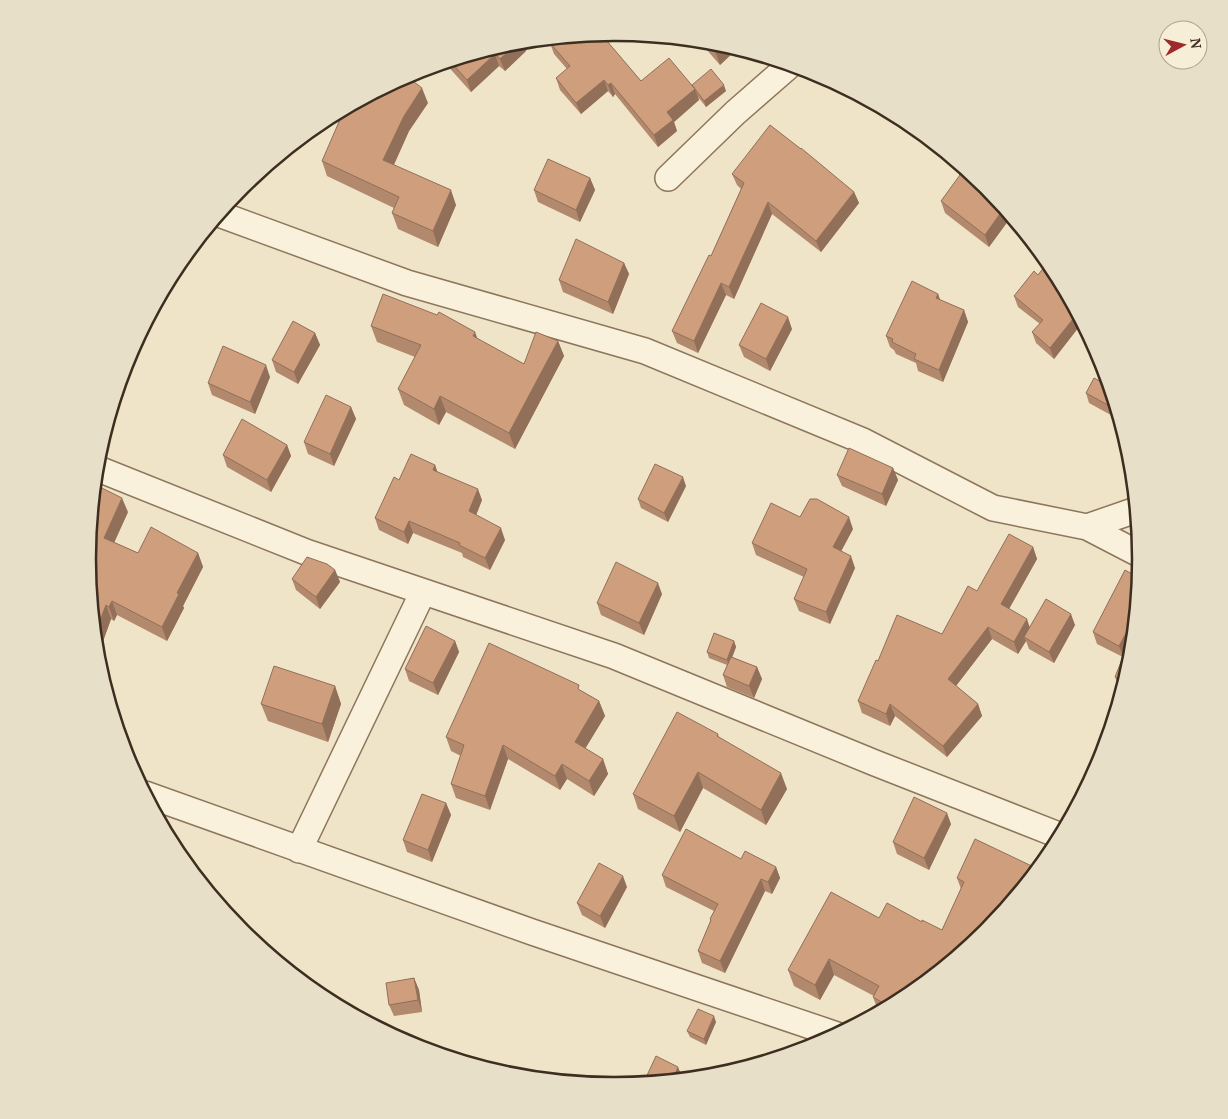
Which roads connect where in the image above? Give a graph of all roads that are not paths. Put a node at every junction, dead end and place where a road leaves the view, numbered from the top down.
1 (784, 70) edge
2 (668, 178) dead end
3 (226, 216) edge
4 (104, 471) edge
5 (1130, 512) edge
6 (1087, 527) junction
7 (1132, 551) edge
8 (423, 592) junction
9 (153, 797) edge
10 (1054, 833) edge
11 (299, 850) junction
12 (826, 1031) edge

1 - 2 street
3 - 6 street
4 - 8 street
5 - 6 street
6 - 7 street
8 - 10 street
8 - 11 street
9 - 11 street
11 - 12 street

